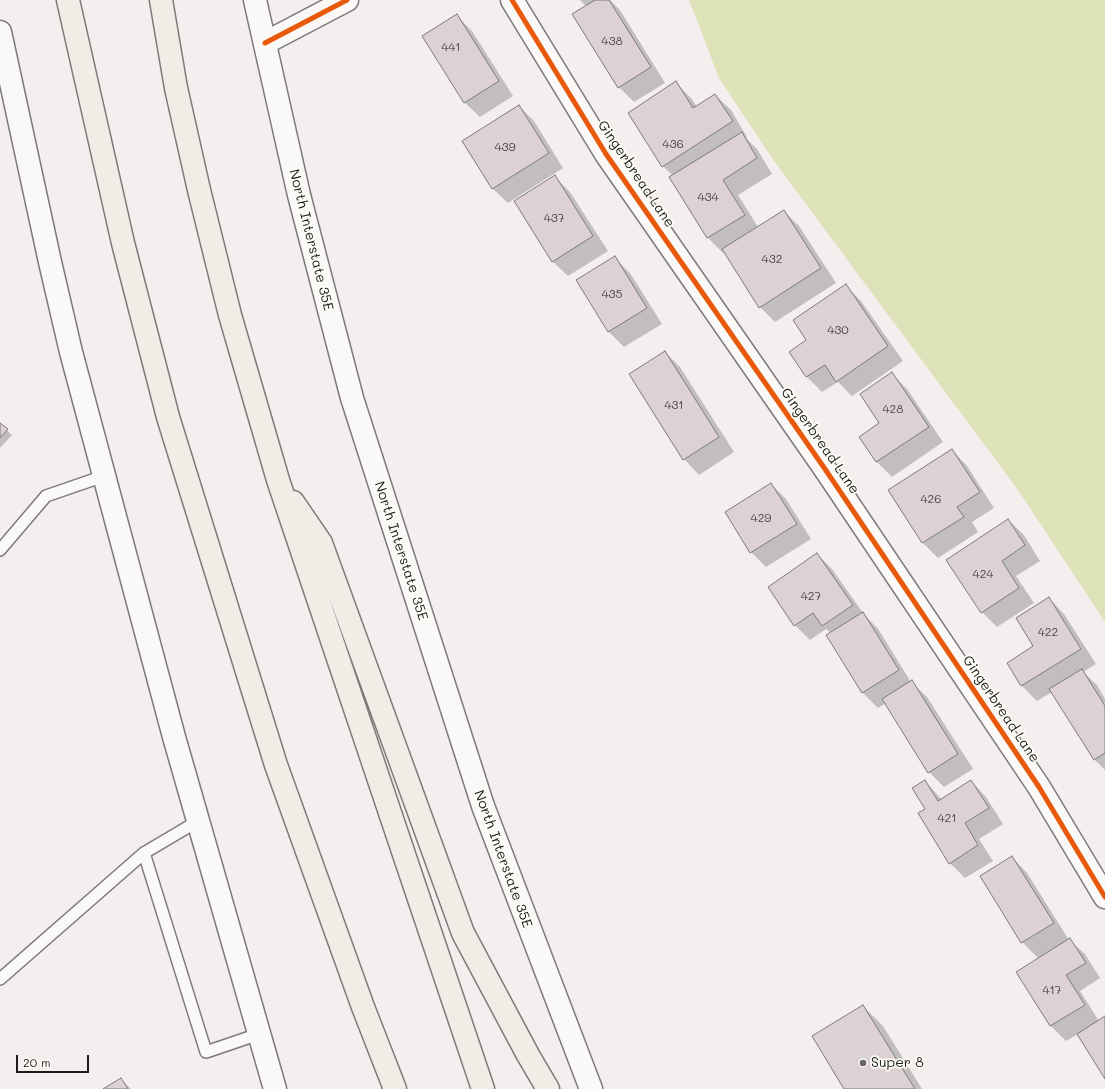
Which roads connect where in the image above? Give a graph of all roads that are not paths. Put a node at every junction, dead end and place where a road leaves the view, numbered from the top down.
1 (68, 0) edge
2 (161, 0) edge
3 (512, 0) edge
4 (259, 2) edge
5 (333, 3) edge
6 (0, 32) edge
7 (265, 43) junction
8 (104, 476) junction
9 (278, 480) junction
10 (0, 550) edge
11 (198, 821) junction
12 (144, 853) junction
13 (1105, 897) edge
14 (0, 979) edge
15 (259, 1034) junction
16 (275, 1089) edge
17 (395, 1089) edge
18 (483, 1089) edge
19 (548, 1089) edge
20 (591, 1089) edge

1 - 17 highway
2 - 9 highway
3 - 13 main road, Gingerbread Lane
4 - 7 main road, North Interstate 35E
5 - 7 main road
6 - 8 main road
7 - 20 main road, North Interstate 35E
8 - 10 lane
8 - 11 main road
9 - 18 highway
9 - 19 highway
11 - 12 lane
11 - 15 main road
12 - 14 lane
12 - 15 lane
15 - 16 main road

